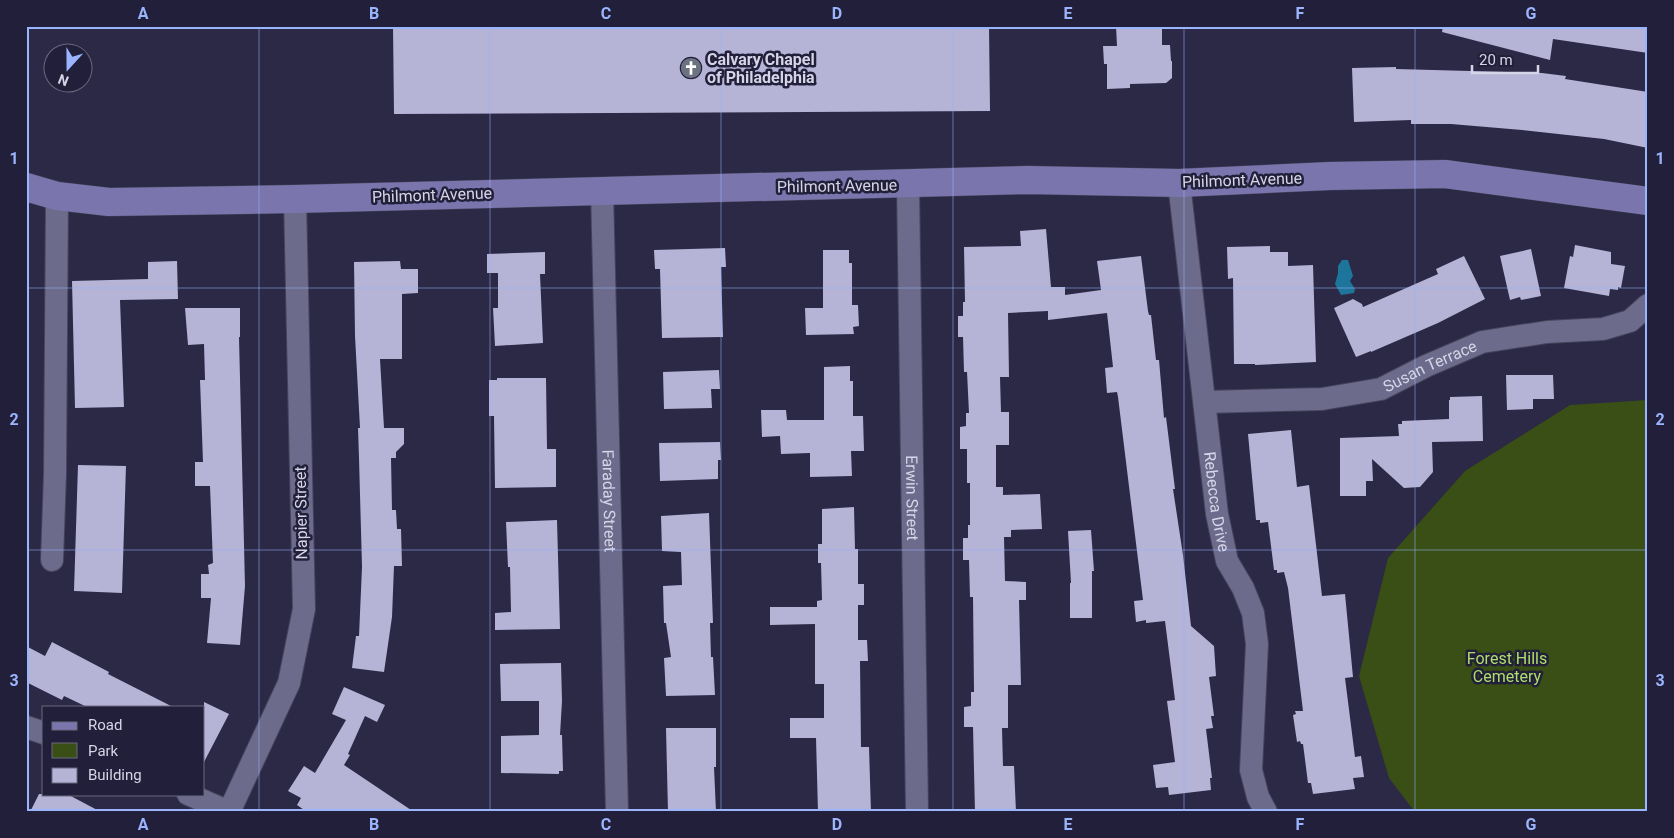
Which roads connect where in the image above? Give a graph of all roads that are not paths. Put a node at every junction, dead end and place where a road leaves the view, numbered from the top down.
1 (1179, 183) junction
2 (908, 184) junction
3 (26, 187) edge
4 (602, 190) junction
5 (56, 196) junction
6 (295, 199) junction
7 (1648, 201) edge
8 (1648, 305) edge
9 (1205, 402) junction
10 (52, 560) dead end
11 (26, 727) edge
12 (42, 732) edge
13 (193, 796) edge
14 (229, 812) edge
15 (617, 812) edge
16 (917, 812) edge
17 (1266, 812) edge

1 - 2 main road, Philmont Avenue
1 - 7 main road, Philmont Avenue
1 - 9 street, Rebecca Drive
2 - 4 main road, Philmont Avenue
2 - 16 street, Erwin Street
3 - 5 main road, Philmont Avenue
4 - 6 main road, Philmont Avenue
4 - 15 street, Faraday Street
5 - 6 main road, Philmont Avenue
5 - 10 street
6 - 14 street, Napier Street
8 - 9 street, Susan Terrace
9 - 17 street, Rebecca Drive
11 - 12 street
13 - 14 street

